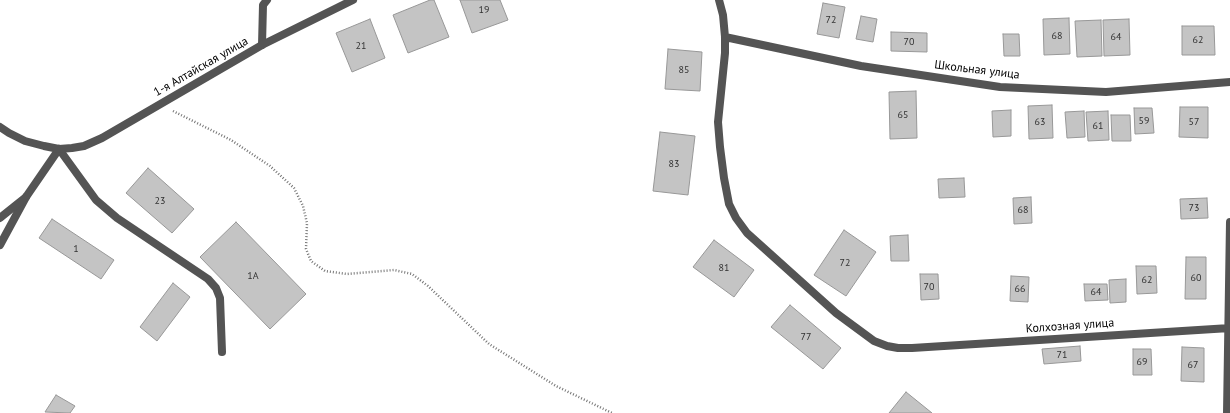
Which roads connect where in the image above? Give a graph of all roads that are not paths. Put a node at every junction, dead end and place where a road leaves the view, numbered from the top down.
1 (267, 0) edge
2 (353, 0) edge
3 (719, 0) edge
4 (725, 37) junction
5 (262, 45) junction
6 (1230, 82) edge
7 (0, 127) edge
8 (59, 149) junction
9 (26, 198) junction
10 (0, 218) edge
11 (1230, 222) edge
12 (0, 245) edge
13 (1229, 328) edge
14 (222, 352) dead end
15 (1227, 413) edge

1 - 5 street
2 - 5 street, 1-я Алтайская улица
3 - 4 street, Колхозная улица
4 - 6 street, Школьная улица
4 - 13 street, Колхозная улица
5 - 8 street, 1-я Алтайская улица
7 - 8 street, 1-я Алтайская улица
8 - 9 street
8 - 14 street
9 - 10 street
9 - 12 street
11 - 13 street
13 - 15 street

